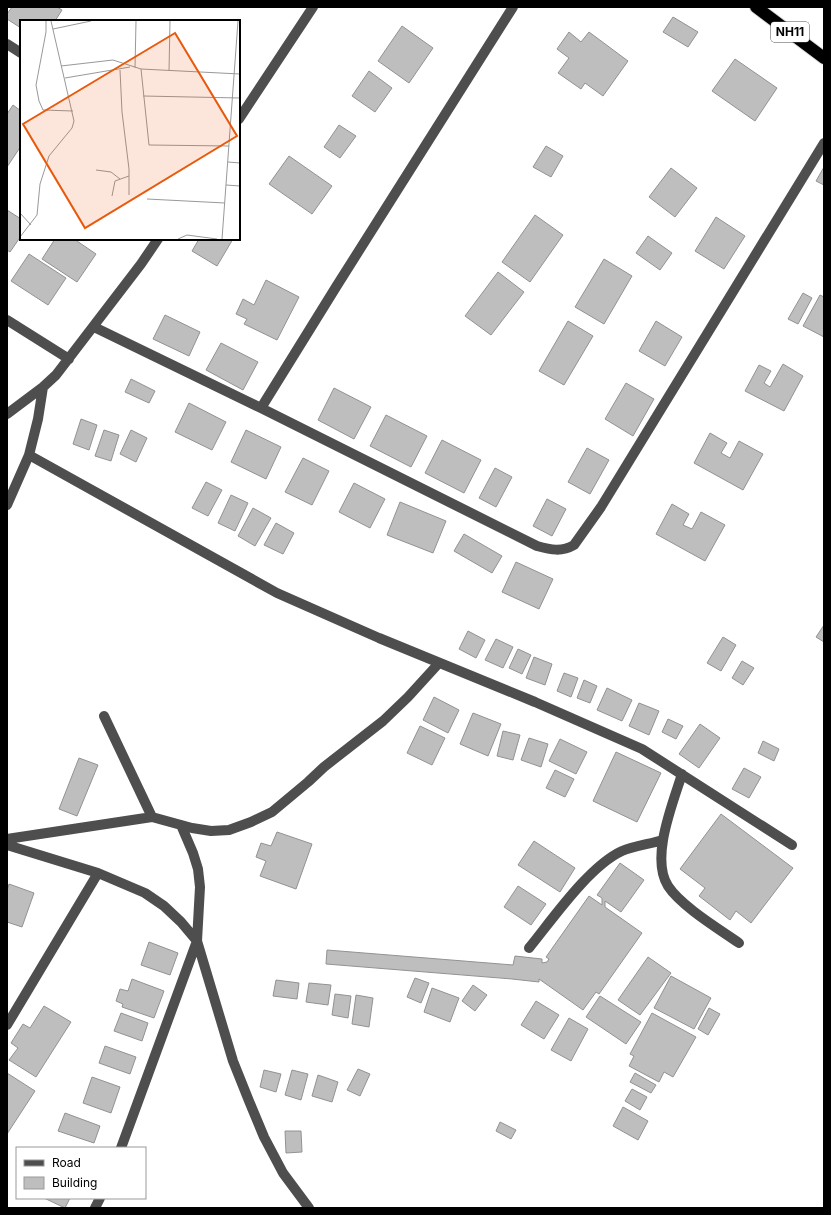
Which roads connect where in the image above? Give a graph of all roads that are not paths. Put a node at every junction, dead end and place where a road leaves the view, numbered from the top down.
1 (313, 7) edge
2 (513, 7) edge
3 (756, 7) edge
4 (7, 44) edge
5 (20, 52) edge
6 (824, 58) edge
7 (240, 117) edge
8 (824, 143) edge
9 (157, 240) edge
10 (7, 320) edge
11 (94, 327) junction
12 (69, 359) junction
13 (43, 387) junction
14 (261, 408) junction
15 (7, 414) edge
16 (29, 455) junction
17 (7, 505) edge
18 (439, 663) junction
19 (104, 716) dead end
20 (682, 774) junction
21 (152, 817) junction
22 (181, 825) junction
23 (7, 839) edge
24 (663, 840) junction
25 (7, 845) edge
26 (792, 845) dead end
27 (98, 873) junction
28 (197, 941) junction
29 (739, 943) dead end
30 (529, 948) dead end
31 (7, 1025) edge
32 (121, 1147) edge
33 (99, 1199) edge
34 (94, 1208) edge
35 (309, 1208) edge

1 - 7 street
2 - 14 street
3 - 6 highway, NH11
4 - 5 street
8 - 14 street
9 - 11 street
10 - 12 street
11 - 12 street
11 - 14 street
12 - 13 street
13 - 15 street
13 - 16 street
16 - 17 street
16 - 18 street
18 - 20 street
18 - 22 street
19 - 21 street
20 - 24 street
20 - 26 street
21 - 22 street
21 - 23 street
22 - 28 street
24 - 29 street
24 - 30 street
25 - 27 street
27 - 28 street
27 - 31 street
28 - 32 street
28 - 35 street
33 - 34 street

